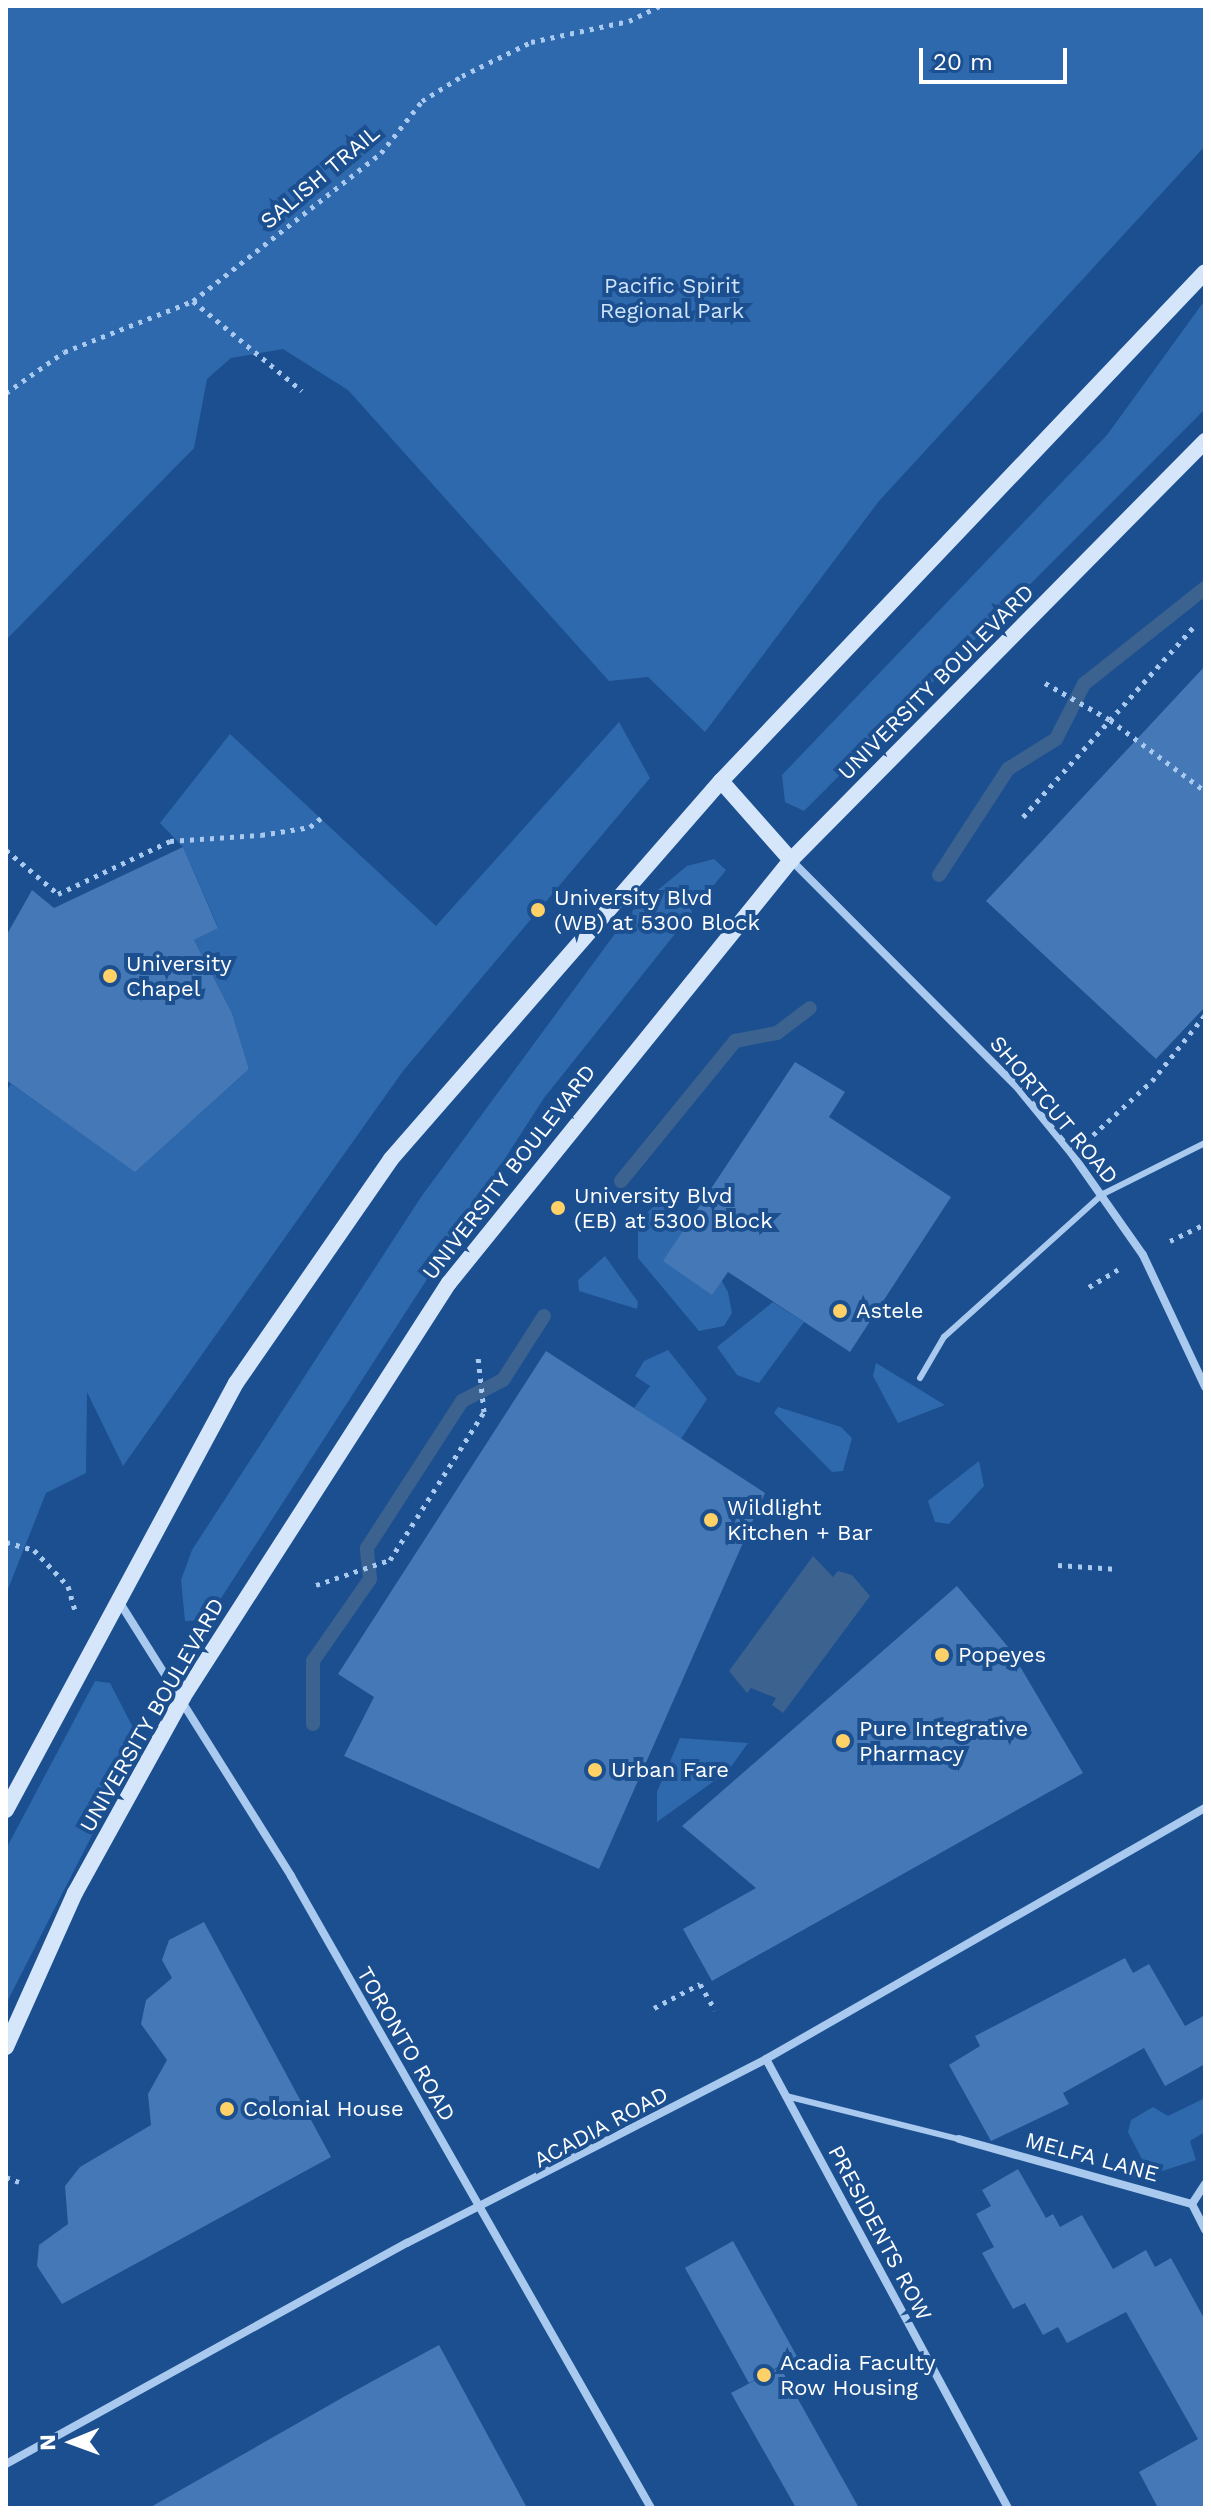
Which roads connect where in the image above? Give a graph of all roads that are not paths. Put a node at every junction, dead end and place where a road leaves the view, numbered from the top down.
1 (1205, 272) edge
2 (1205, 441) edge
3 (721, 781) junction
4 (791, 860) junction
5 (1205, 1143) edge
6 (1103, 1194) junction
7 (920, 1378) dead end
8 (1205, 1387) edge
9 (120, 1603) junction
10 (183, 1697) junction
11 (1205, 1808) edge
12 (6, 1810) edge
13 (6, 2047) edge
14 (766, 2059) junction
15 (786, 2096) junction
16 (959, 2139) joint
17 (1205, 2184) edge
18 (1192, 2204) junction
19 (479, 2208) junction
20 (1205, 2230) edge
21 (6, 2464) edge
22 (651, 2508) edge
23 (1008, 2508) edge

1 - 3 main road
2 - 4 main road, UNIVERSITY BOULEVARD
3 - 4 main road
3 - 9 main road
4 - 6 street, SHORTCUT ROAD
4 - 10 main road, UNIVERSITY BOULEVARD
5 - 6 lane
6 - 7 lane
6 - 8 street, SHORTCUT ROAD
9 - 10 street, TORONTO ROAD
9 - 12 main road
10 - 13 main road, UNIVERSITY BOULEVARD
10 - 19 street, TORONTO ROAD
11 - 14 street, ACADIA ROAD
14 - 15 street, PRESIDENTS ROW
14 - 19 street, ACADIA ROAD
15 - 16 lane
15 - 23 street, PRESIDENTS ROW
16 - 18 street, MELFA LANE
17 - 18 street
18 - 20 street
19 - 21 street, ACADIA ROAD
19 - 22 street, TORONTO ROAD

